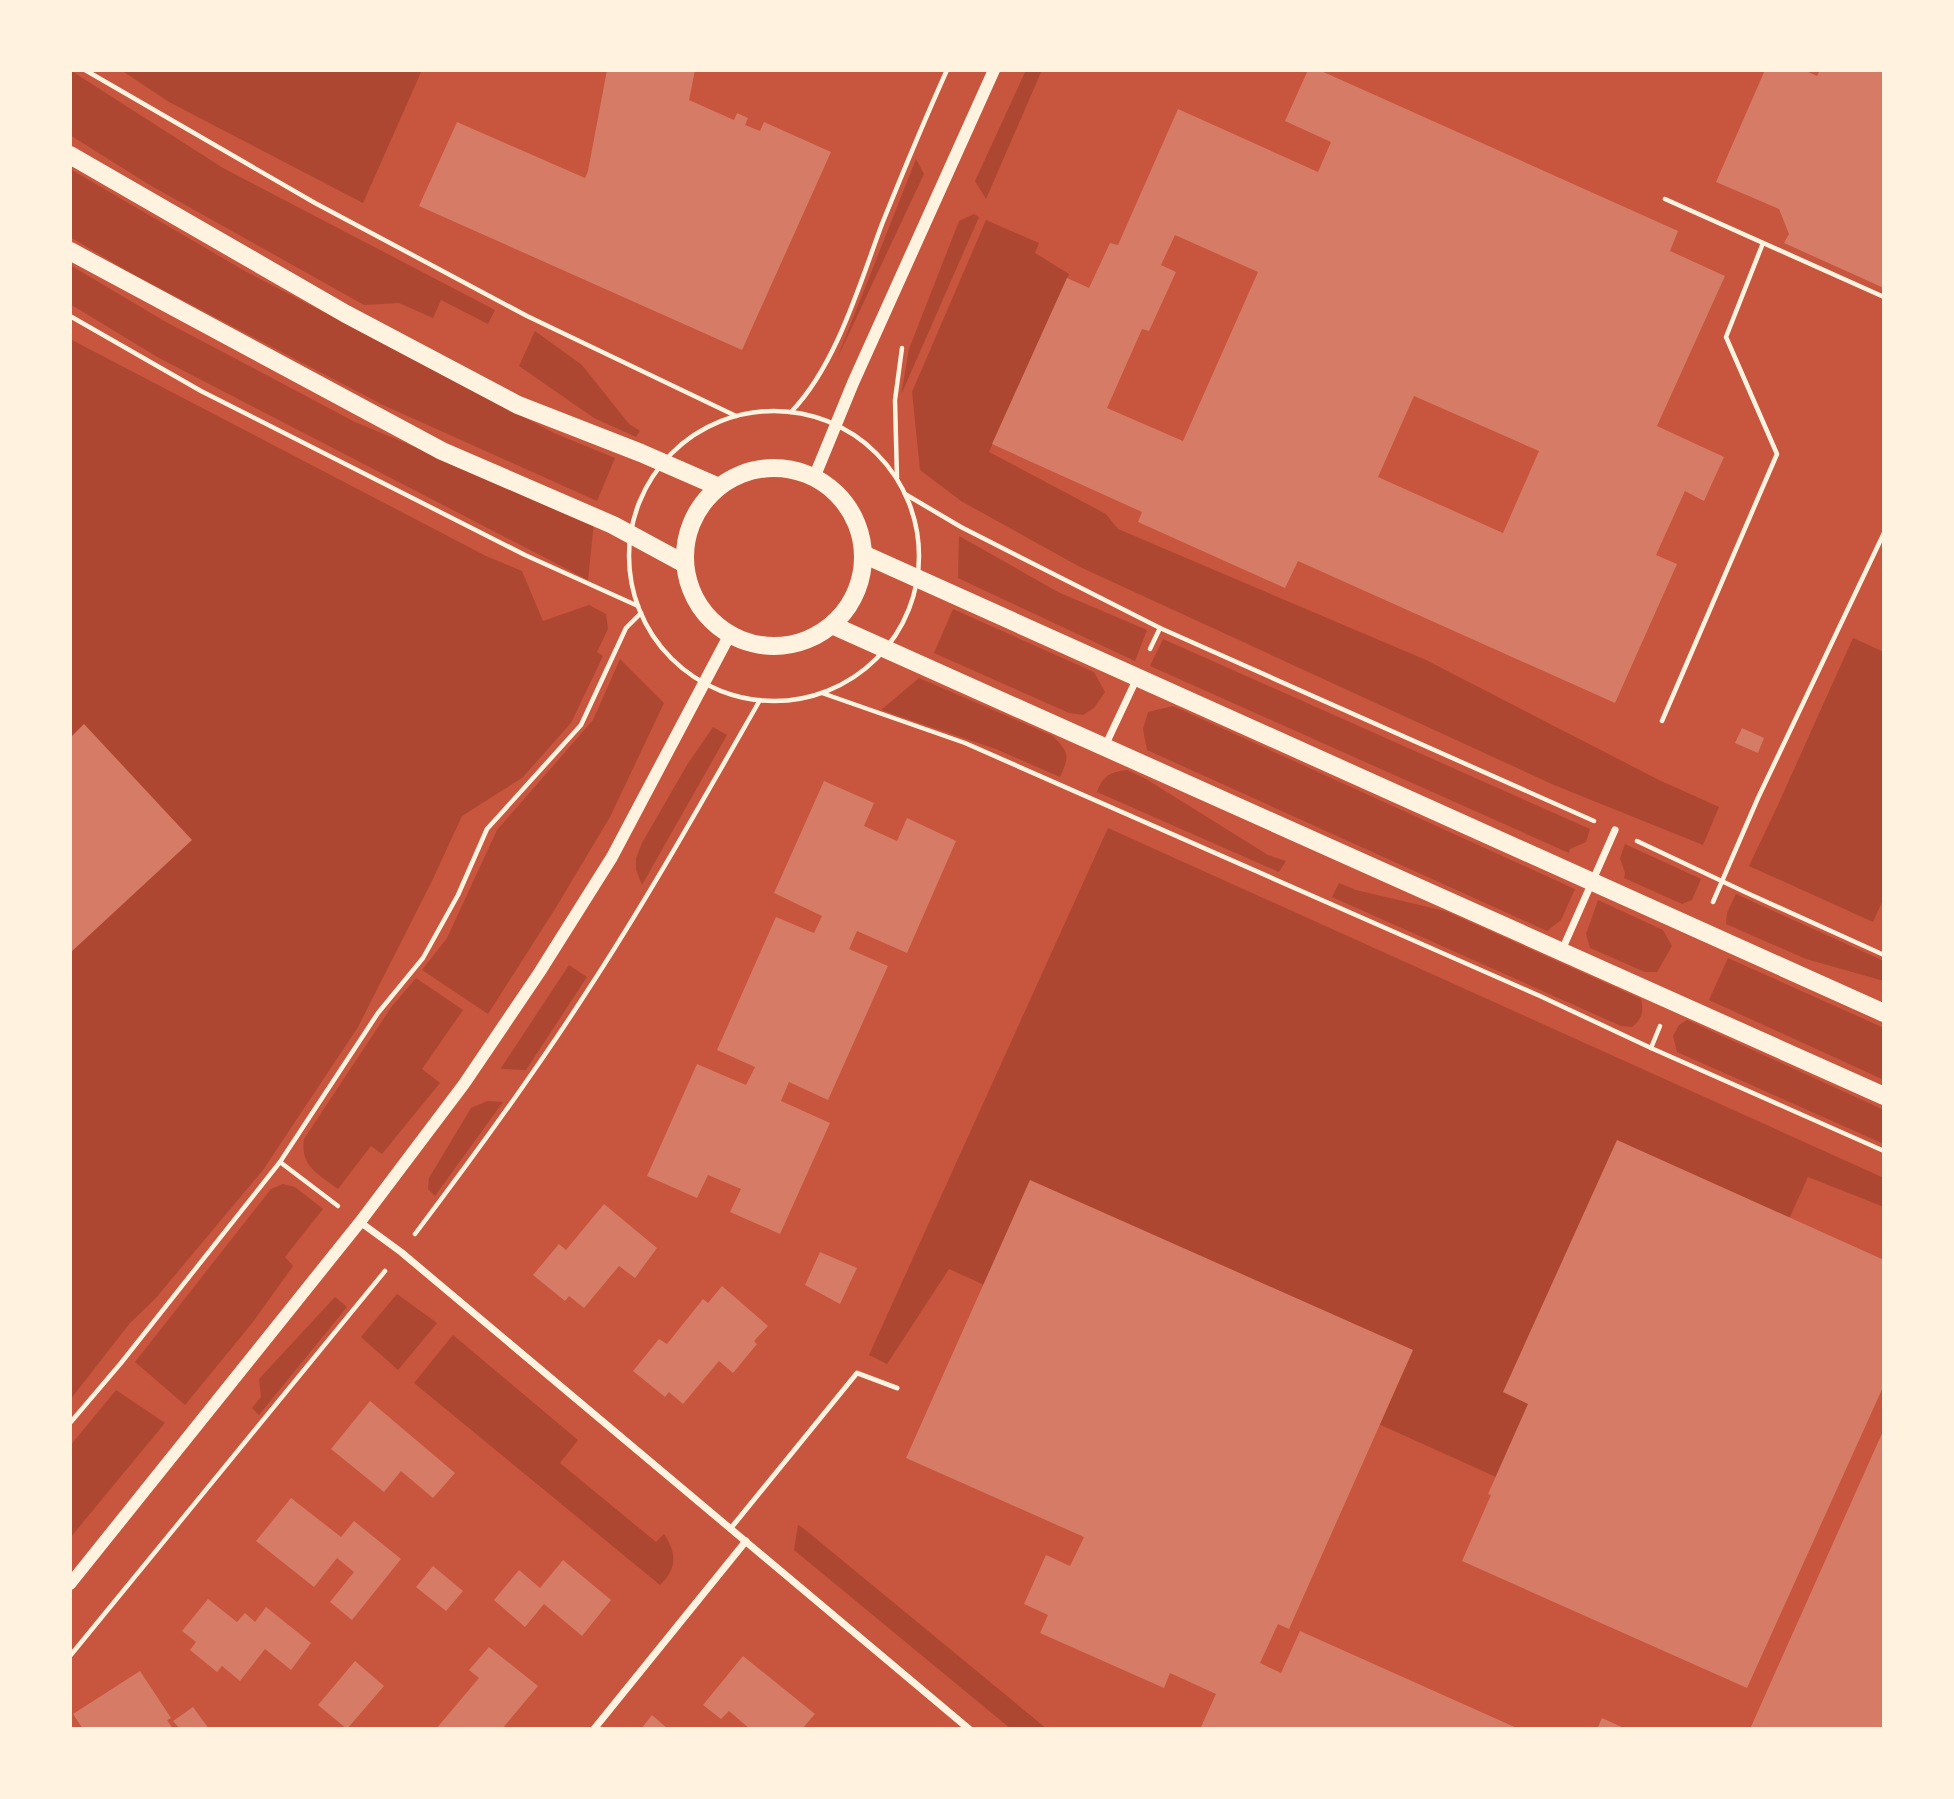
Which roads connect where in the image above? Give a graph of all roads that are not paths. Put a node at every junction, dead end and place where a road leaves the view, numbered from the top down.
1 (994, 70) edge
2 (70, 155) edge
3 (70, 251) edge
4 (814, 478) junction
5 (719, 487) junction
6 (863, 554) junction
7 (685, 564) junction
8 (832, 625) junction
9 (730, 634) junction
10 (1137, 678) junction
11 (1105, 747) junction
12 (1615, 830) road end
13 (1592, 882) junction
14 (1561, 951) junction
15 (1884, 1013) edge
16 (1884, 1096) edge
17 (360, 1222) junction
18 (897, 1388) dead end
19 (732, 1528) junction
20 (746, 1541) junction
21 (70, 1584) edge
22 (594, 1729) edge
23 (969, 1729) edge

1 - 4 street
2 - 5 main road
3 - 7 main road
4 - 5 main road
4 - 6 main road
5 - 7 main road
6 - 8 main road
6 - 10 main road
7 - 9 main road
8 - 9 main road
8 - 11 main road
9 - 17 street
10 - 11 street
10 - 13 main road
11 - 14 main road
12 - 13 street
13 - 14 street
13 - 15 main road
14 - 16 main road
17 - 19 street
17 - 21 street
18 - 19 lane
19 - 20 street
20 - 22 street
20 - 23 street

